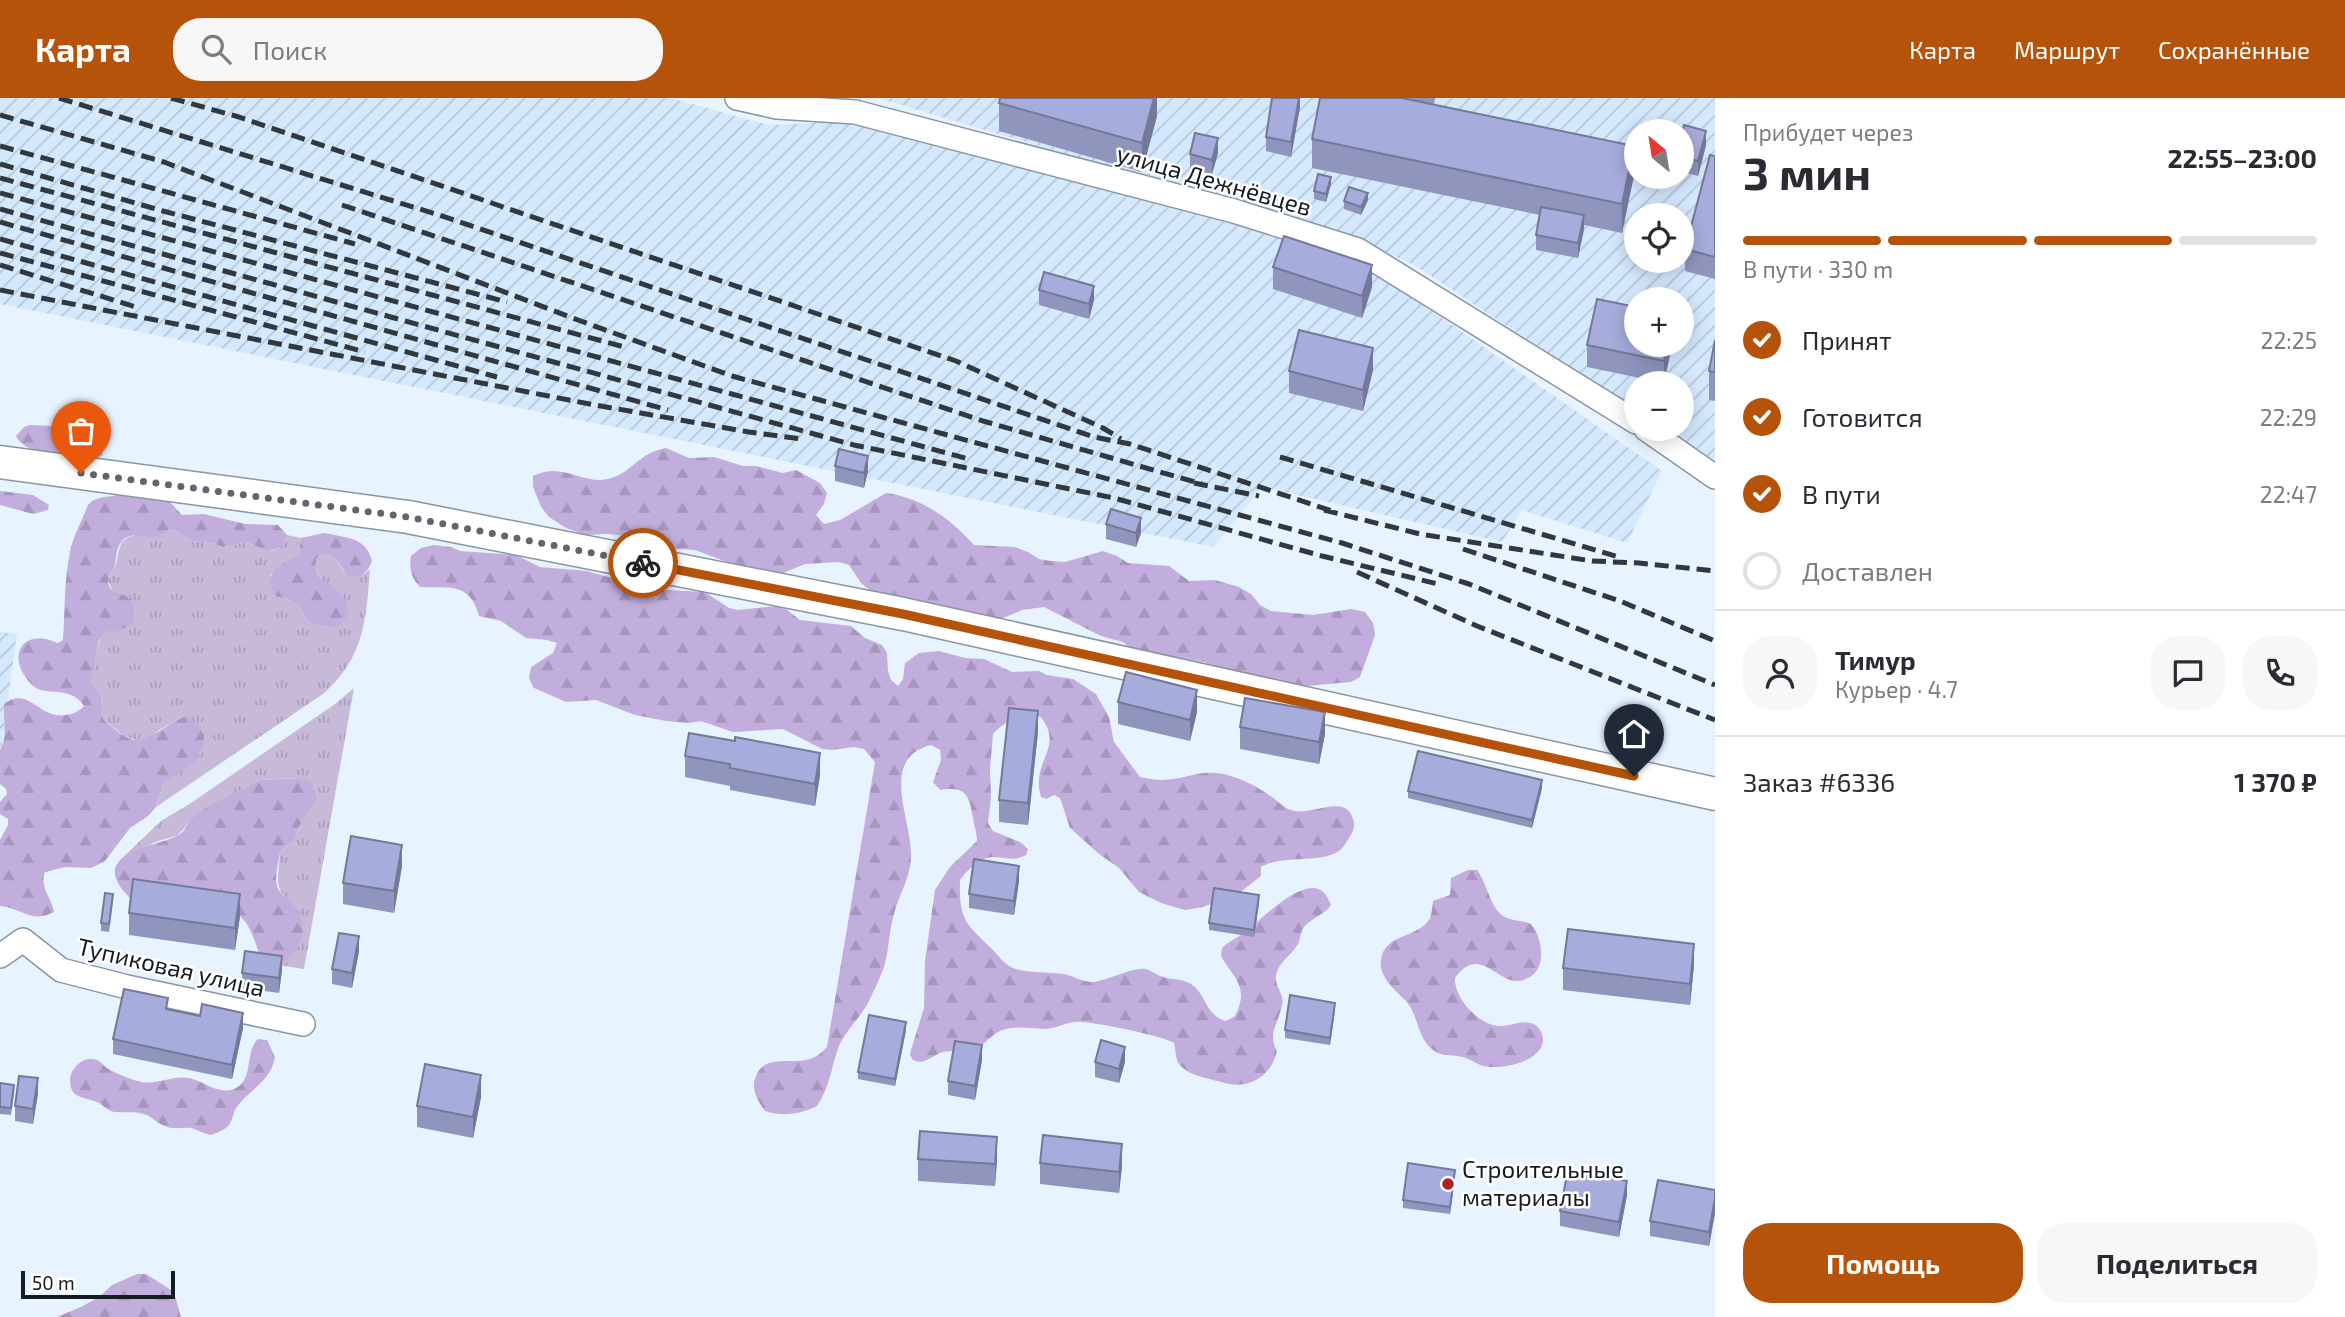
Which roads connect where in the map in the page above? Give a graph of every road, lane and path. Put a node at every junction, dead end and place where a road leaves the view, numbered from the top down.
1 (737, 98) edge
2 (1624, 415) edge
3 (1663, 441) edge
4 (0, 462) edge
5 (1715, 477) edge
6 (1715, 794) edge
7 (0, 956) edge
8 (303, 1024) dead end

1 - 2 street, улица Дежнёвцев
3 - 5 street
4 - 6 main road
7 - 8 street, Тупиковая улица

